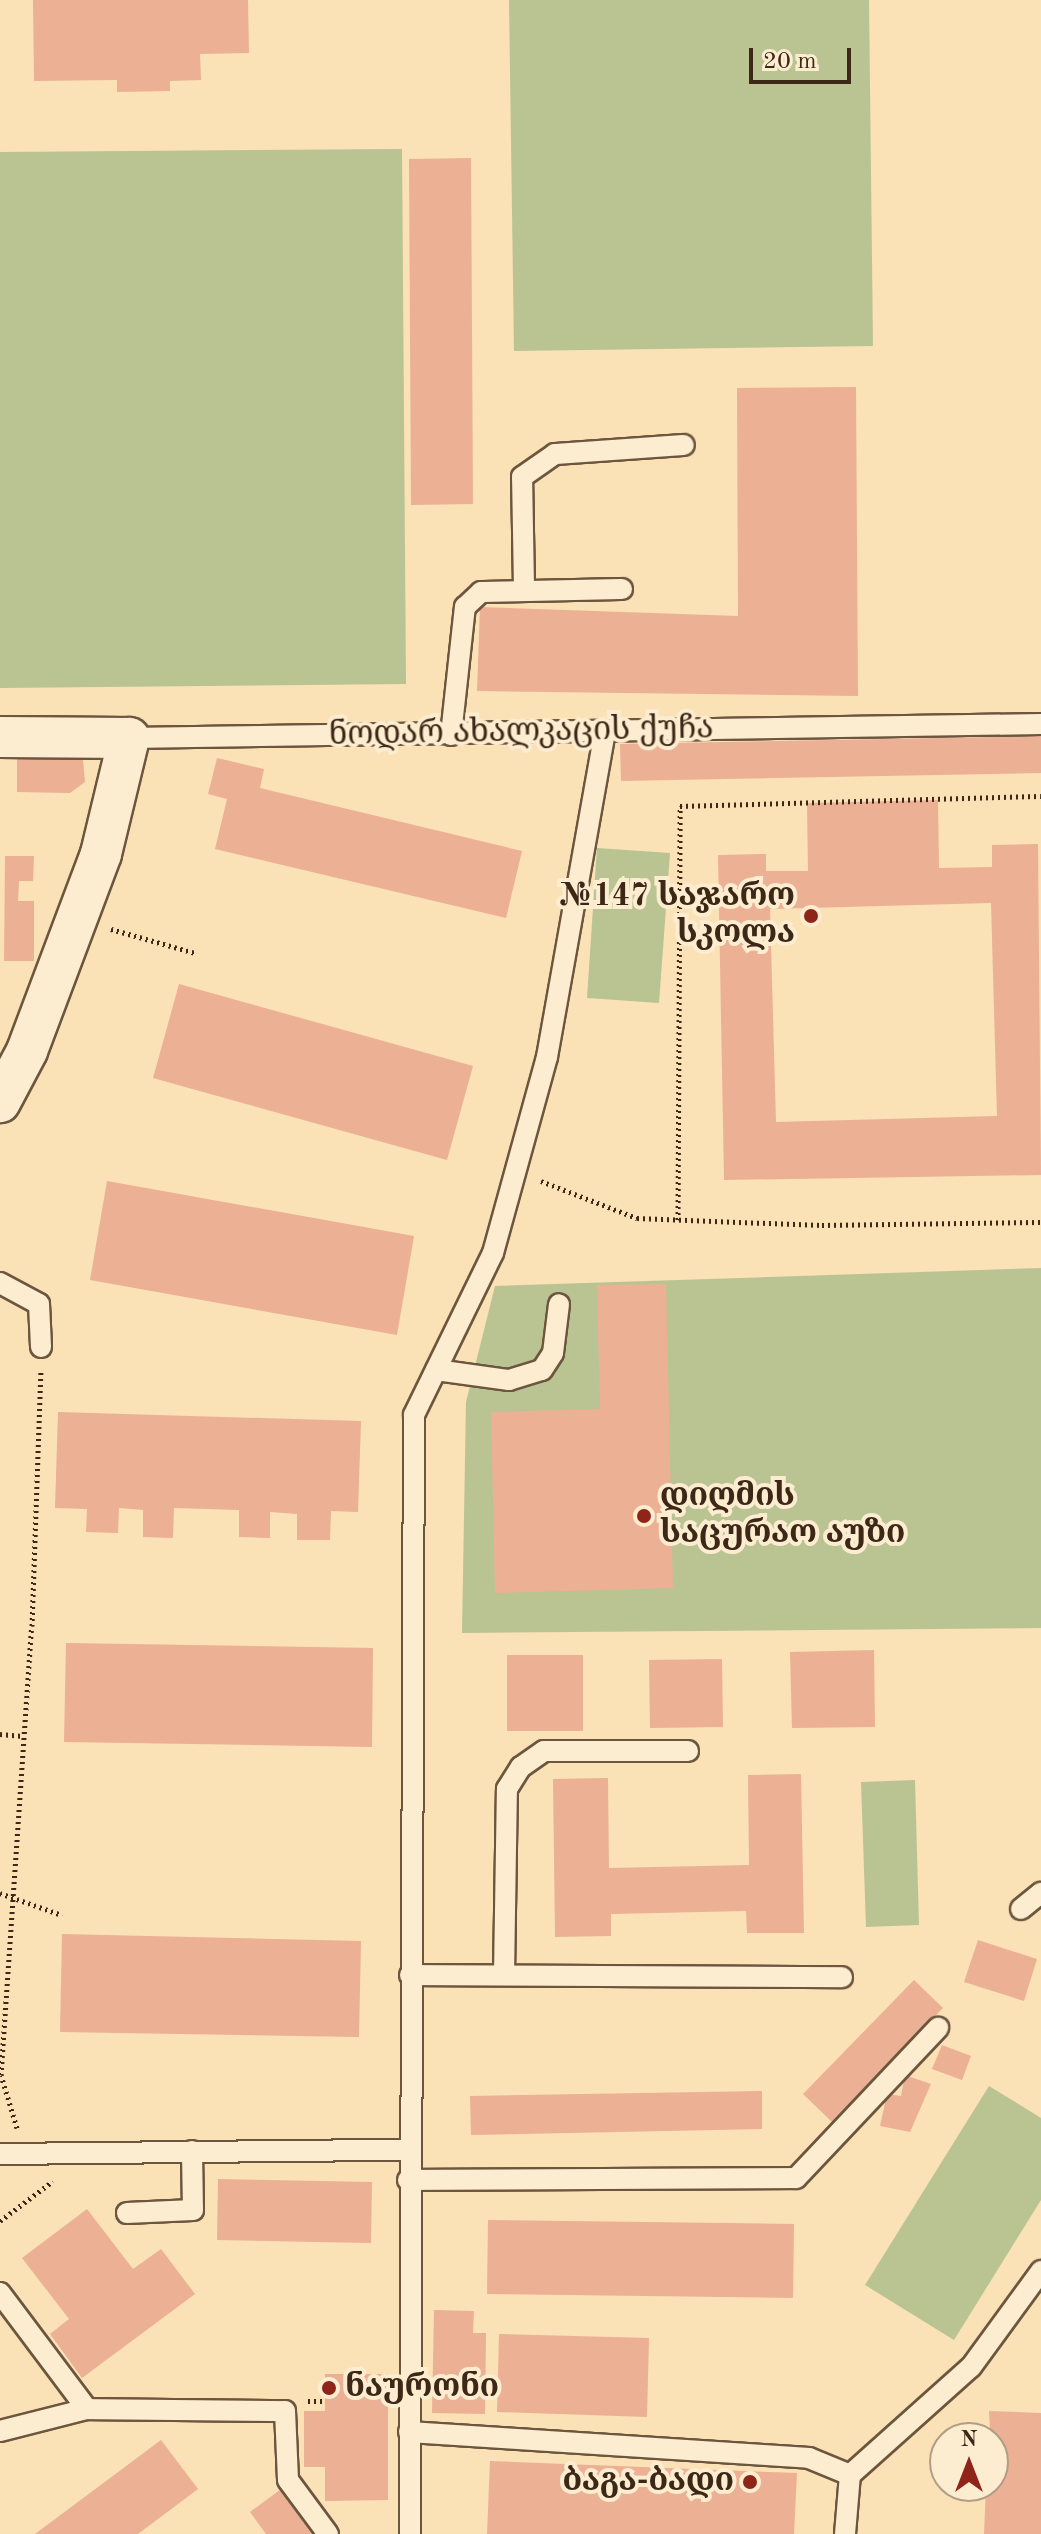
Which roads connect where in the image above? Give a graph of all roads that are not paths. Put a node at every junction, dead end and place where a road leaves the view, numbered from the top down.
1 (684, 445) dead end
2 (524, 588) junction
3 (622, 589) dead end
4 (1041, 724) edge
5 (605, 733) junction
6 (451, 735) junction
7 (0, 737) edge
8 (129, 738) junction
9 (0, 1102) edge
10 (0, 1283) edge
11 (559, 1304) dead end
12 (41, 1347) road end
13 (436, 1370) junction
14 (688, 1751) dead end
15 (1041, 1893) edge
16 (1021, 1909) dead end
17 (410, 1975) junction
18 (504, 1975) junction
19 (842, 1977) dead end
20 (938, 2028) dead end
21 (408, 2150) junction
22 (192, 2151) junction
23 (0, 2154) edge
24 (408, 2180) junction
25 (127, 2213) dead end
26 (1041, 2271) edge
27 (0, 2293) edge
28 (87, 2409) junction
29 (0, 2431) edge
30 (409, 2432) junction
31 (850, 2475) junction
32 (328, 2534) edge
33 (410, 2534) edge
34 (845, 2534) edge

1 - 2 lane
2 - 3 lane
2 - 6 lane
4 - 5 lane, ნოდარ ახალკაცის ქუჩა
5 - 6 lane, ნოდარ ახალკაცის ქუჩა
5 - 13 lane
6 - 8 lane, ნოდარ ახალკაცის ქუჩა
7 - 8 street, ნოდარ ახალკაცის ქუჩა
8 - 9 street
10 - 12 lane
11 - 13 lane
13 - 17 lane
14 - 18 lane
15 - 16 lane
17 - 18 lane
17 - 21 lane
18 - 19 lane
20 - 24 lane
21 - 22 lane
21 - 24 lane
22 - 23 lane
22 - 25 lane
24 - 30 lane
26 - 31 lane
27 - 28 lane
28 - 29 lane
28 - 32 lane
30 - 31 lane
30 - 33 lane
31 - 34 lane

